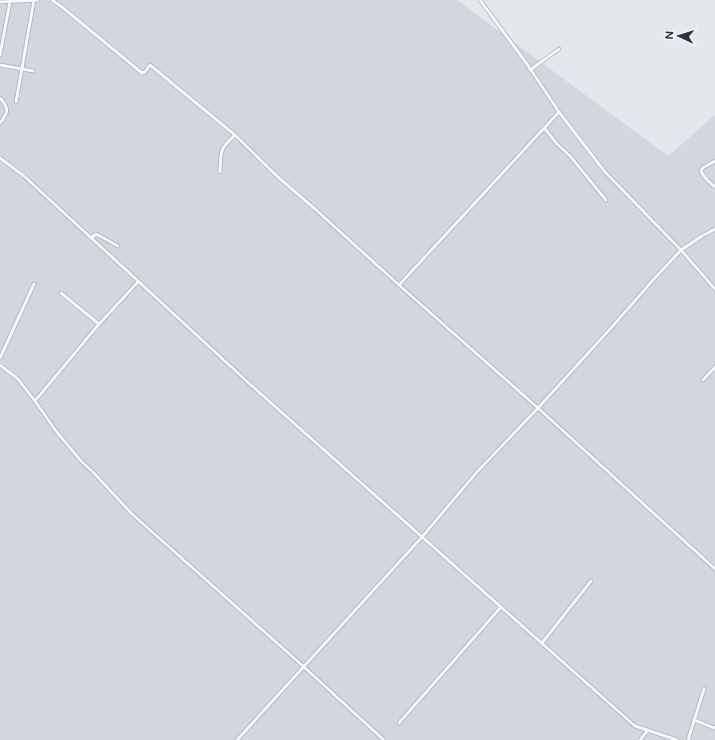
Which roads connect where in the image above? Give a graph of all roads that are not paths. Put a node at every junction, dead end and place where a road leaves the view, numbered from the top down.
1 (34, 0) edge
2 (38, 0) edge
3 (52, 0) edge
4 (480, 0) edge
5 (0, 2) edge
6 (10, 2) junction
7 (559, 49) dead end
8 (0, 55) edge
9 (0, 65) edge
10 (22, 69) junction
11 (530, 70) junction
12 (34, 71) dead end
13 (0, 98) edge
14 (16, 102) dead end
15 (559, 112) junction
16 (0, 123) edge
17 (545, 128) junction
18 (235, 136) junction
19 (0, 158) edge
20 (715, 161) edge
21 (220, 172) dead end
22 (715, 187) edge
23 (606, 200) dead end
24 (715, 229) edge
25 (91, 238) junction
26 (118, 246) dead end
27 (681, 250) junction
28 (138, 282) junction
29 (34, 284) dead end
30 (399, 285) junction
31 (715, 289) edge
32 (61, 293) dead end
33 (99, 324) junction
34 (0, 358) edge
35 (0, 364) edge
36 (715, 367) edge
37 (703, 380) dead end
38 (35, 400) junction
39 (538, 408) junction
40 (422, 537) junction
41 (715, 569) edge
42 (591, 581) dead end
43 (501, 607) junction
44 (542, 643) junction
45 (304, 667) junction
46 (704, 689) dead end
47 (694, 720) junction
48 (399, 722) dead end
49 (715, 728) edge
50 (648, 730) junction
51 (237, 740) edge
52 (384, 740) edge
53 (640, 740) edge
54 (677, 740) edge
55 (688, 740) edge

1 - 2 street
1 - 6 street
1 - 10 street
3 - 18 street
4 - 11 street
5 - 6 street
6 - 8 street
7 - 11 street
9 - 10 street
10 - 12 street
10 - 14 street
11 - 15 street
13 - 16 street
15 - 17 street
15 - 27 street
17 - 23 street
17 - 30 street
18 - 21 street
18 - 30 street
19 - 25 street
20 - 22 street
24 - 27 street
25 - 26 street
25 - 28 street
27 - 31 street
27 - 39 street
28 - 33 street
28 - 40 street
29 - 34 street
30 - 39 street
32 - 33 street
33 - 38 street
35 - 38 street
36 - 37 street
38 - 45 street
39 - 40 street
39 - 41 street
40 - 43 street
40 - 45 street
42 - 44 street
43 - 44 street
43 - 48 street
44 - 50 street
45 - 51 street
45 - 52 street
46 - 47 street
47 - 49 street
47 - 55 street
50 - 53 street
50 - 54 street

